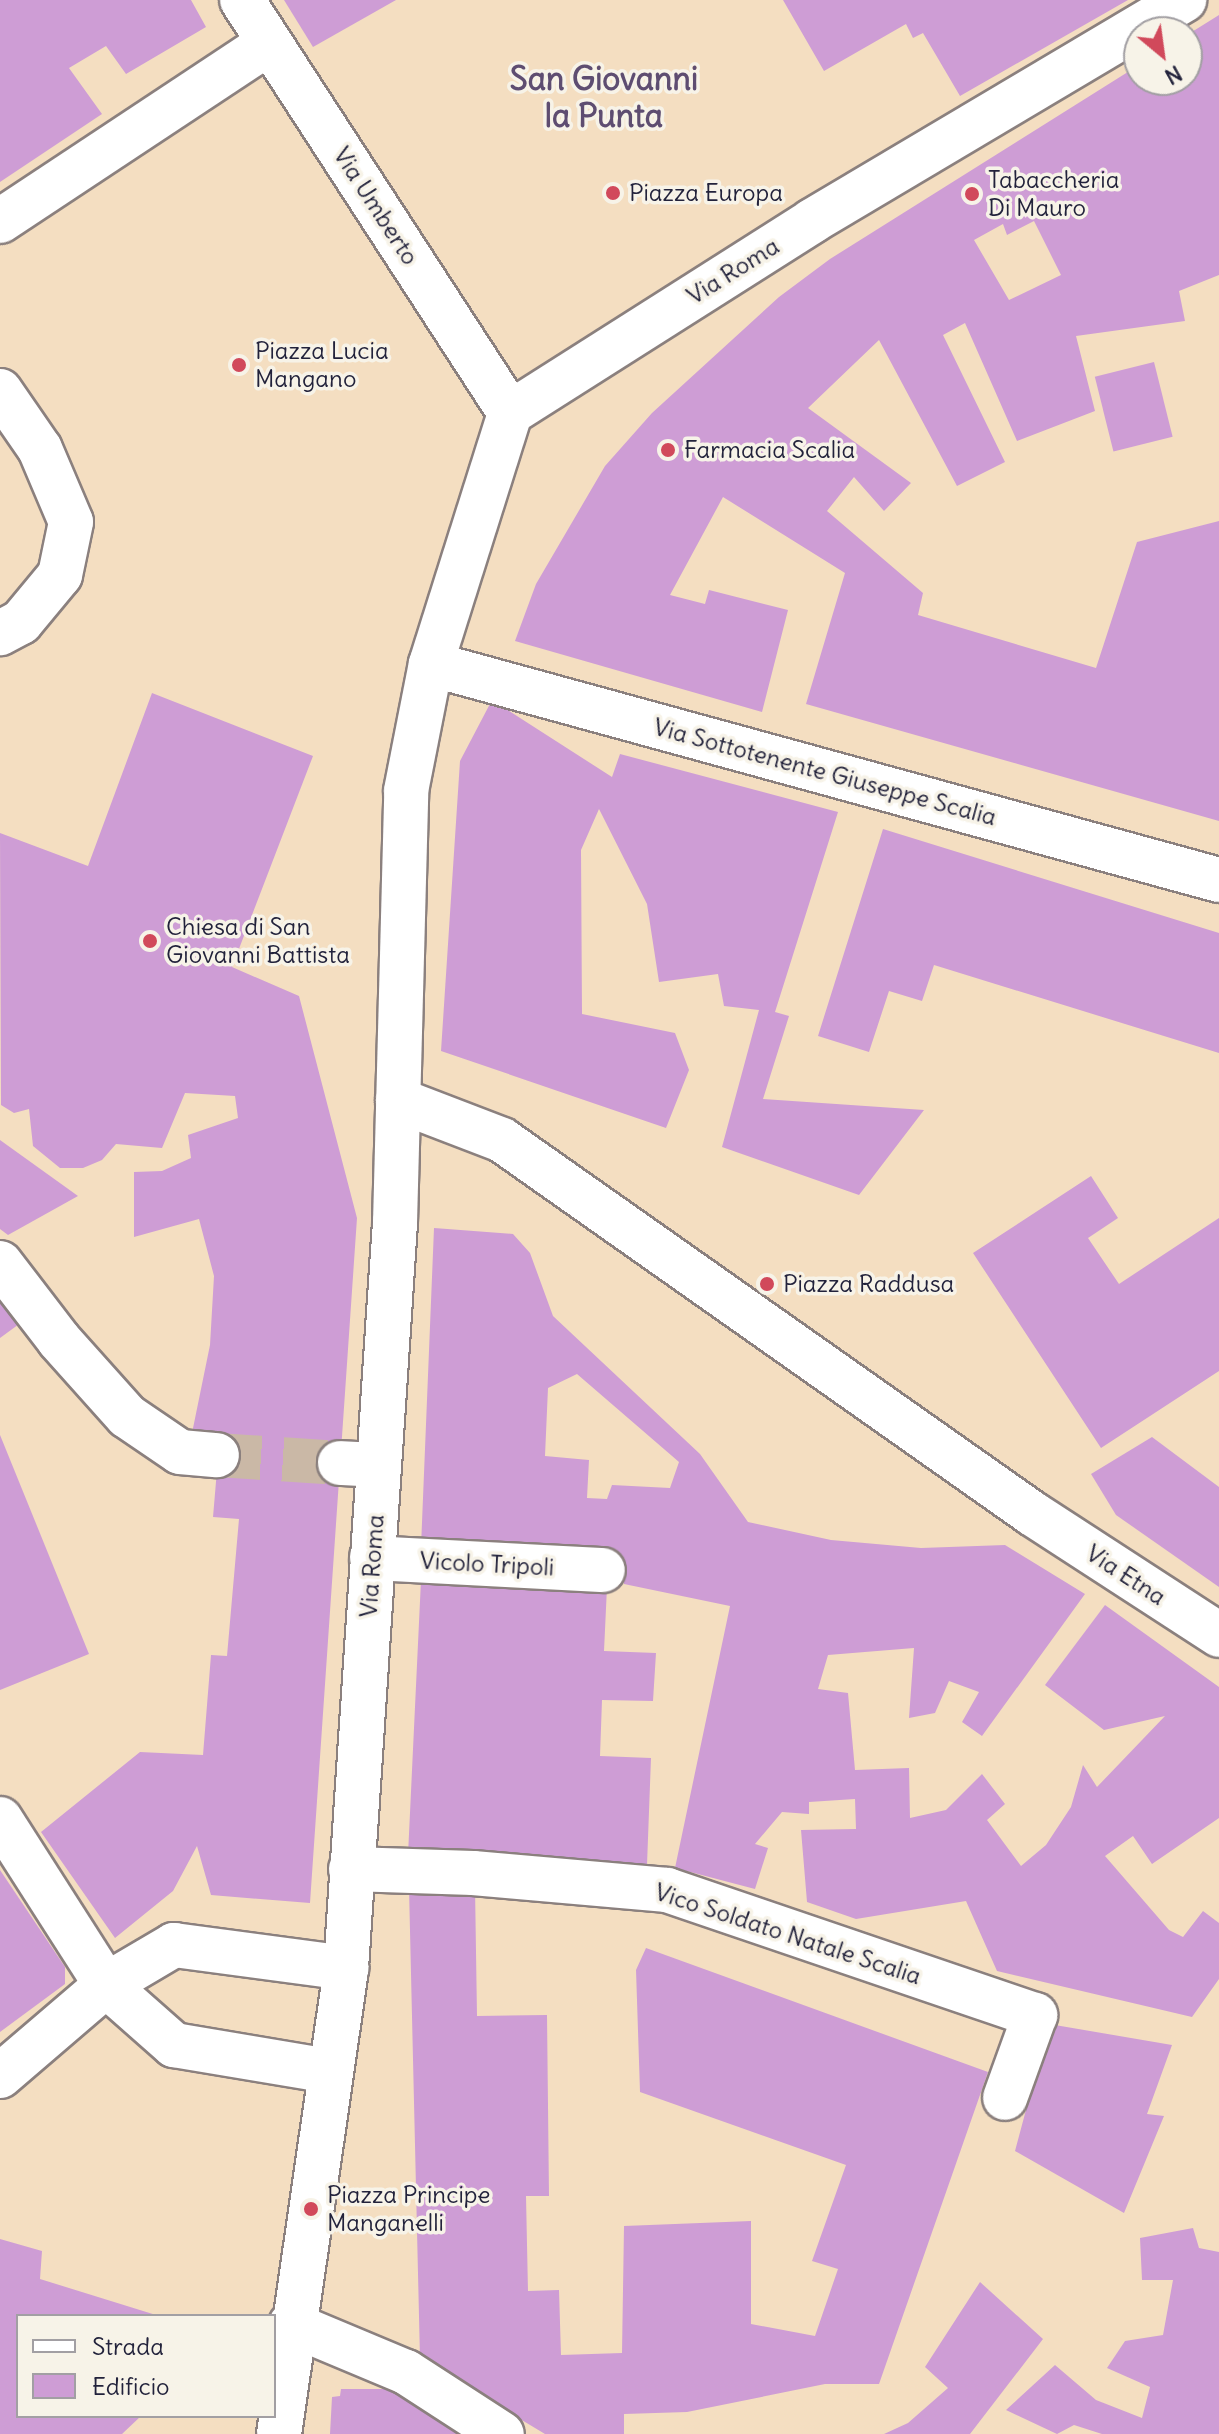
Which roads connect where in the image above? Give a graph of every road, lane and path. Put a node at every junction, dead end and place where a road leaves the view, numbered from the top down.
1 (242, 0) edge
2 (1184, 0) edge
3 (269, 43) junction
4 (0, 221) edge
5 (0, 391) edge
6 (510, 413) junction
7 (11, 628) edge
8 (431, 664) junction
9 (1219, 880) edge
10 (398, 1100) junction
11 (0, 1263) edge
12 (217, 1455) tunnel mouth
13 (372, 1558) junction
14 (603, 1570) dead end
15 (1219, 1635) edge
16 (0, 1819) edge
17 (349, 1889) junction
18 (346, 1968) junction
19 (106, 1985) junction
20 (330, 2071) junction
21 (0, 2076) edge
22 (1005, 2098) dead end
23 (288, 2344) junction
24 (279, 2434) edge
25 (502, 2434) edge

1 - 3 street, Via Umberto
2 - 6 street, Via Roma
3 - 4 street
3 - 6 street, Via Umberto
5 - 7 street
6 - 8 street
8 - 9 street, Via Sottotenente Giuseppe Scalia
8 - 10 street, Via Roma
10 - 13 street, Via Roma
10 - 15 street, Via Etna
11 - 12 street
13 - 14 street, Vicolo Tripoli
13 - 17 street, Via Roma
16 - 19 street
17 - 18 street, Via Roma
17 - 22 street, Vico Soldato Natale Scalia
18 - 19 street
18 - 20 street, Via Roma
19 - 20 street
19 - 21 street
20 - 23 street, Via Roma
23 - 24 street
23 - 25 street

